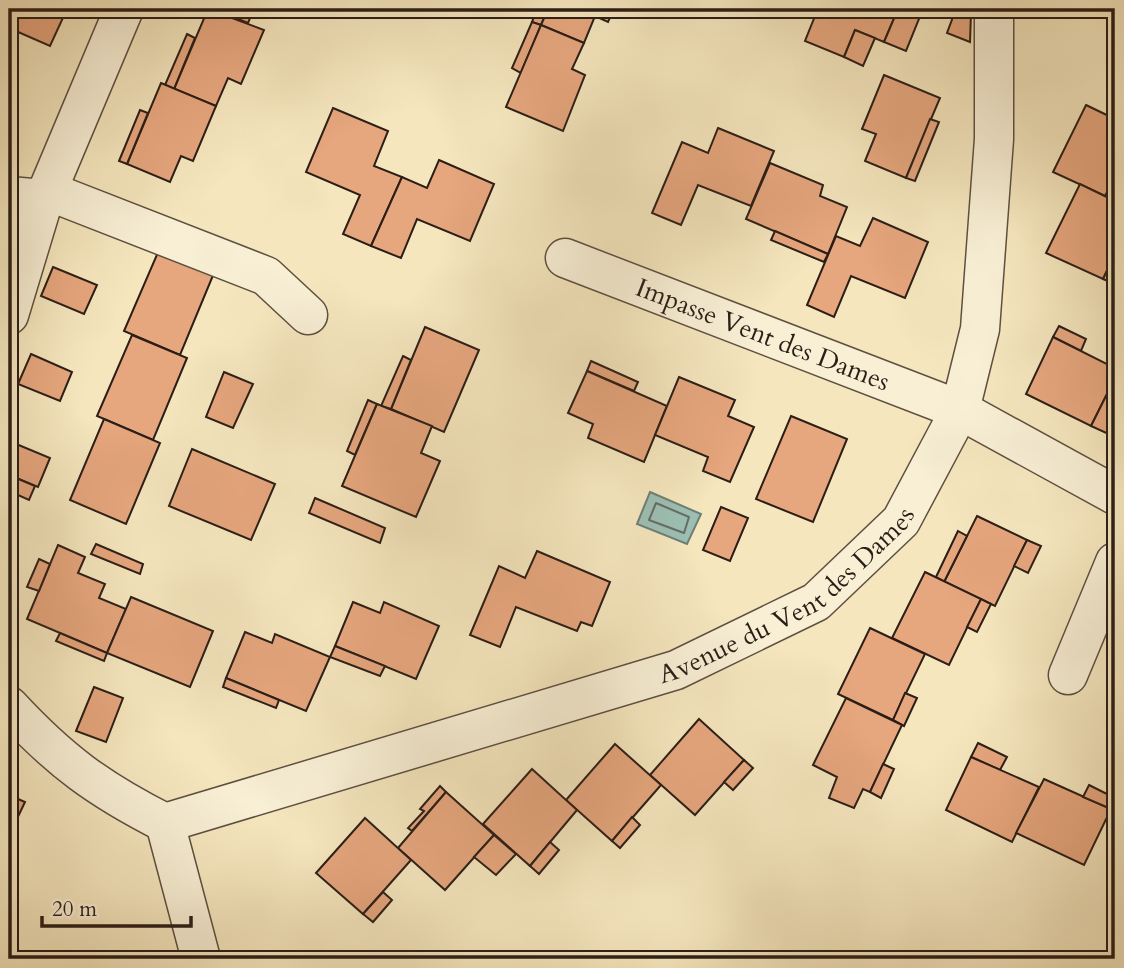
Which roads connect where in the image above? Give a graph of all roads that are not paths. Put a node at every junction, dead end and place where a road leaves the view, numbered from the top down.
1 (124, 9) edge
2 (994, 9) edge
3 (33, 196) edge
4 (565, 258) dead end
5 (308, 315) dead end
6 (9, 316) edge
7 (960, 410) junction
8 (1115, 495) edge
9 (1115, 562) edge
10 (1068, 675) dead end
11 (9, 706) edge
12 (165, 823) junction
13 (201, 959) edge

1 - 3 street
2 - 7 street, Avenue du Vent des Dames
3 - 5 street
3 - 6 street
4 - 7 street, Impasse Vent des Dames
7 - 8 street, Impasse Vent des Dames
7 - 12 street, Avenue du Vent des Dames
9 - 10 street
11 - 12 street
12 - 13 street

